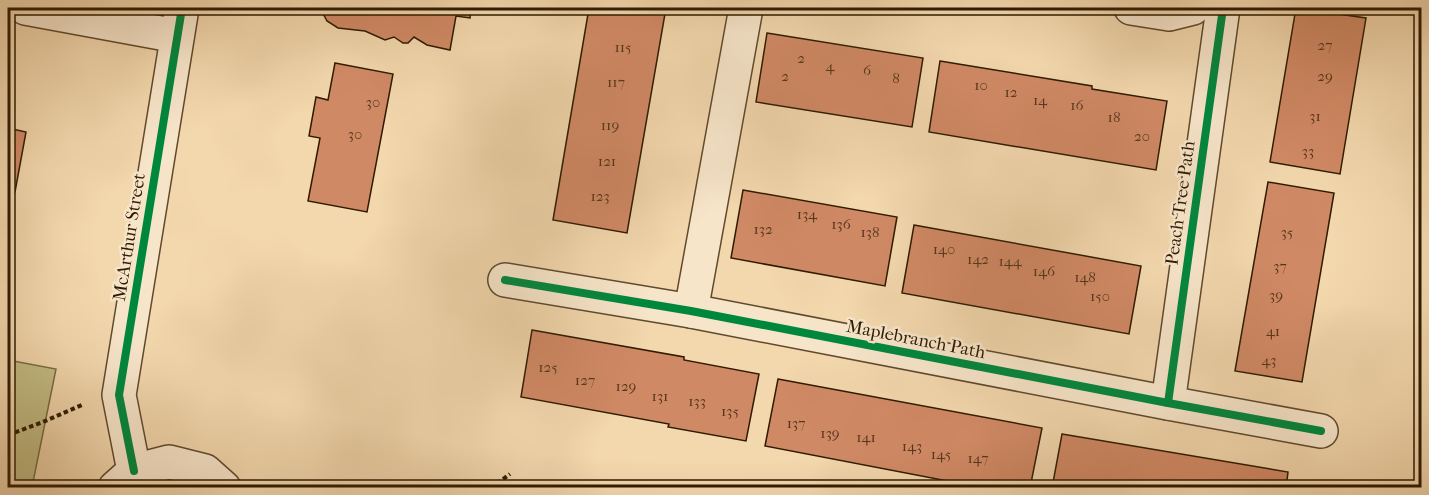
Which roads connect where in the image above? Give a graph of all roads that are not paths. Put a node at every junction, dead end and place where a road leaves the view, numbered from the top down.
1 (25, 8) edge
2 (746, 8) edge
3 (1131, 8) edge
4 (1193, 8) edge
5 (1223, 8) edge
6 (179, 22) edge
7 (505, 280) dead end
8 (691, 311) junction
9 (1168, 403) junction
10 (1321, 431) dead end
11 (124, 479) edge
12 (224, 488) edge

1 - 6 street
2 - 8 street
3 - 4 street
5 - 9 street, Peach Tree Path
6 - 11 street, McArthur Street
7 - 8 street, Maplebranch Path
8 - 9 street, Maplebranch Path
9 - 10 street, Maplebranch Path
11 - 12 street, McArthur Street

